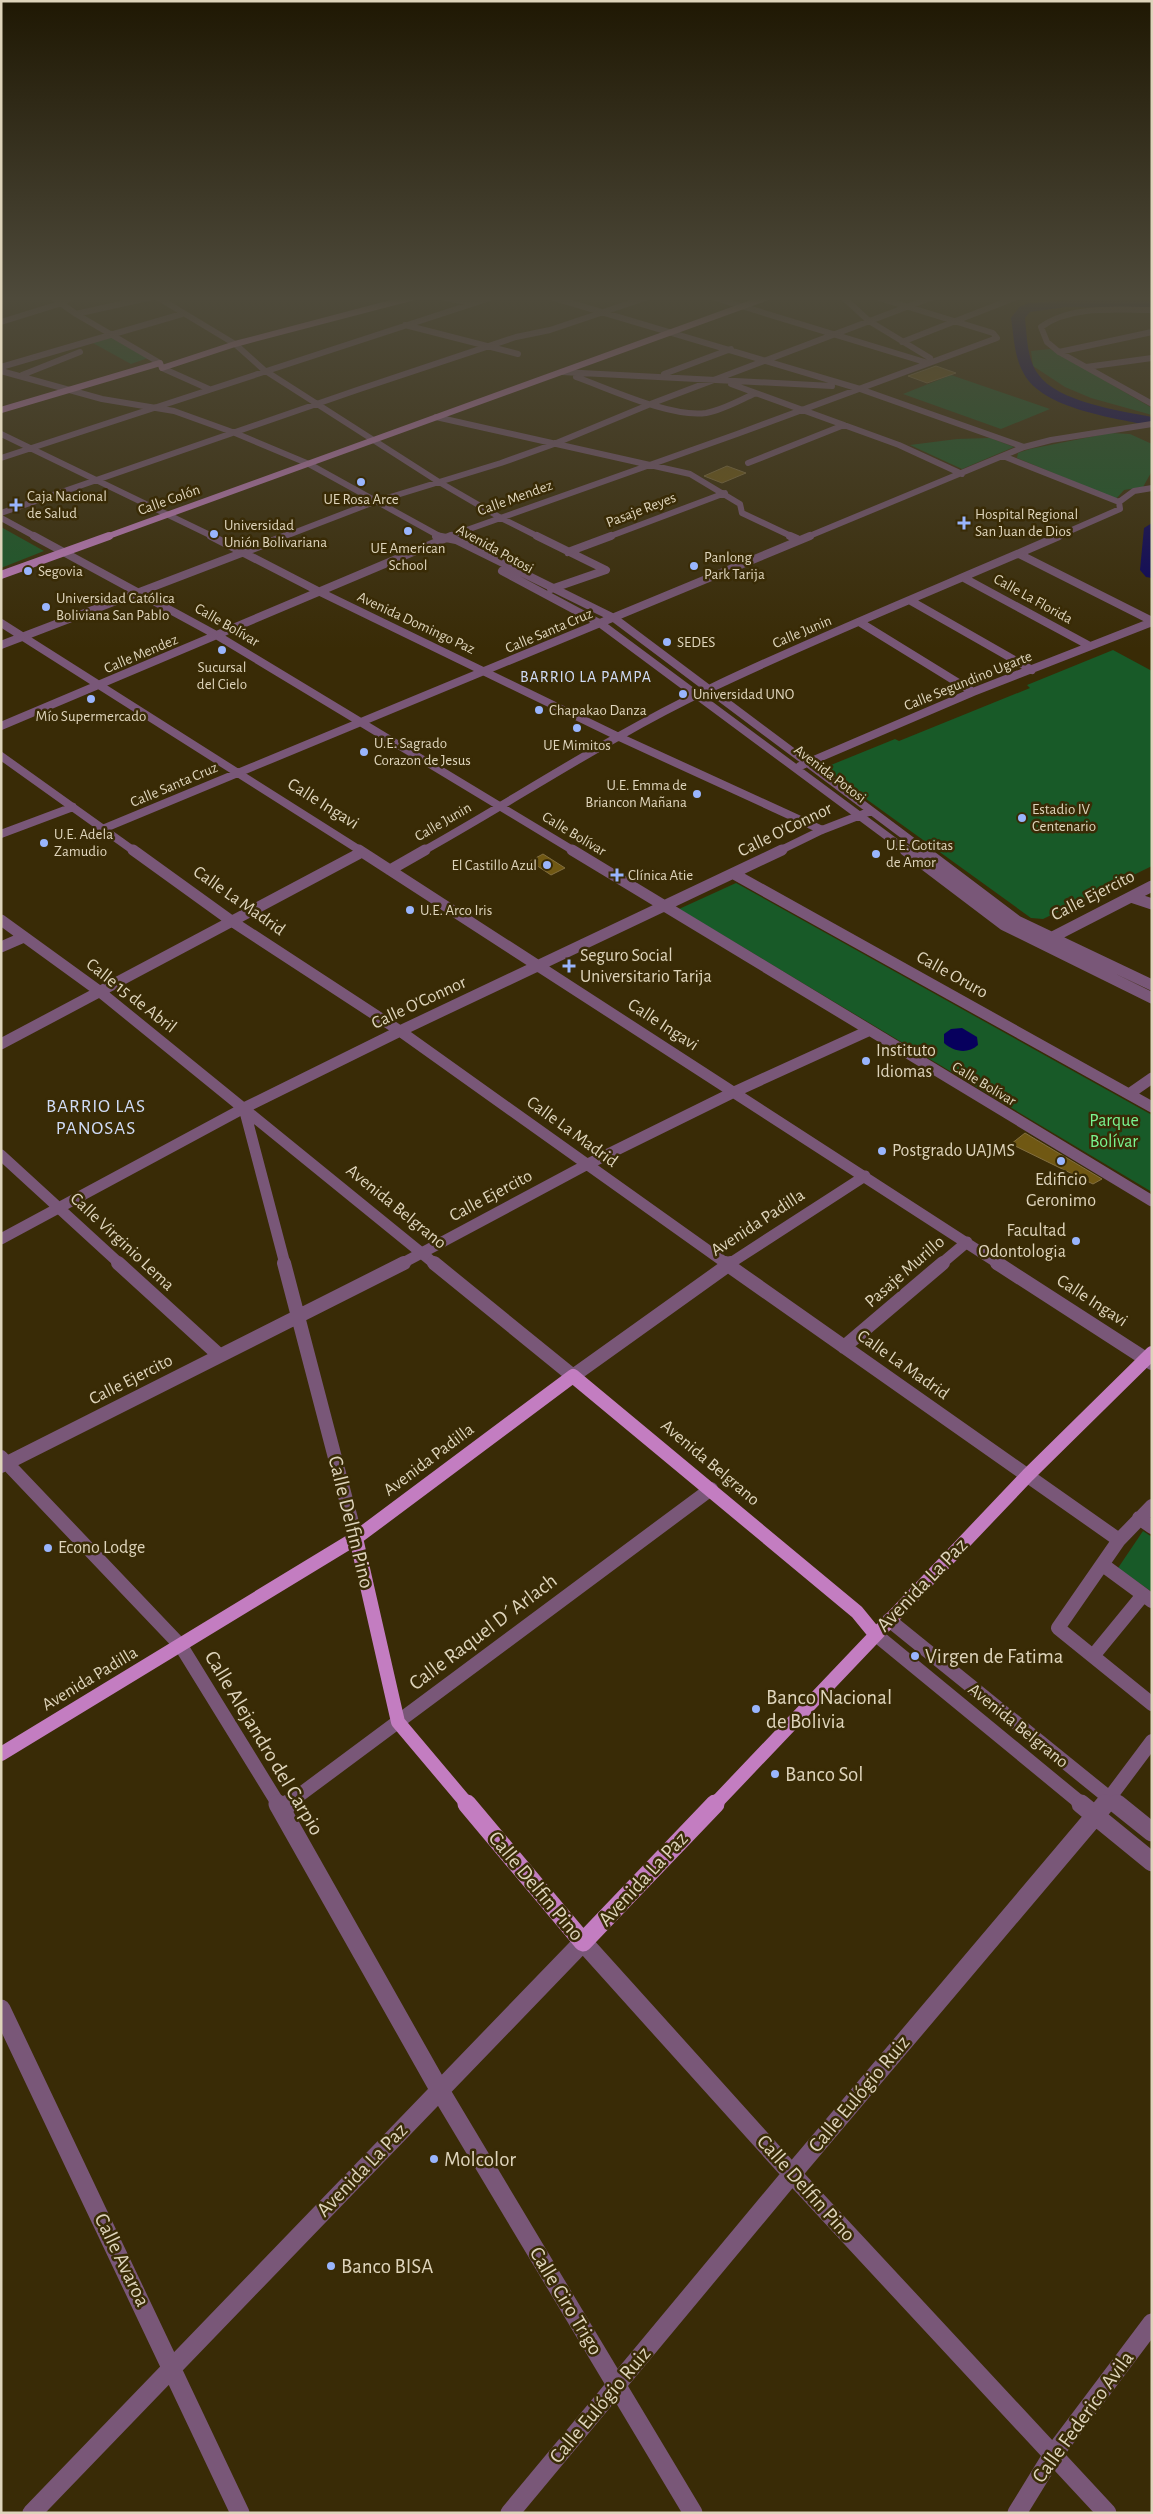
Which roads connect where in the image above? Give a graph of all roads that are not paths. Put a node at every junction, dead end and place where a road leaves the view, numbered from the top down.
1 (131, 414) edge
2 (183, 414) edge
3 (287, 414) edge
4 (332, 414) edge
5 (444, 414) edge
6 (626, 414) edge
7 (792, 414) edge
8 (816, 414) edge
9 (932, 414) edge
10 (436, 417) junction
11 (1152, 424) edge
12 (844, 425) junction
13 (235, 433) junction
14 (1, 434) edge
15 (374, 440) junction
16 (554, 444) junction
17 (1024, 447) junction
18 (29, 449) junction
19 (1003, 456) junction
20 (1, 458) edge
21 (748, 463) dead end
22 (309, 464) junction
23 (648, 464) junction
24 (962, 474) junction
25 (96, 481) junction
26 (439, 482) junction
27 (1152, 488) edge
28 (725, 493) junction
29 (374, 502) junction
30 (1119, 502) junction
31 (1, 514) edge
32 (167, 515) junction
33 (1, 518) edge
34 (501, 518) junction
35 (444, 539) junction
36 (797, 539) junction
37 (65, 551) junction
38 (568, 552) junction
39 (247, 553) junction
40 (1018, 554) junction
41 (1, 575) edge
42 (964, 578) junction
43 (556, 588) junction
44 (318, 591) junction
45 (139, 592) junction
46 (544, 592) junction
47 (911, 601) junction
48 (614, 618) junction
49 (1152, 621) edge
50 (861, 623) junction
51 (1, 624) edge
52 (601, 624) junction
53 (218, 636) junction
54 (23, 637) junction
55 (1, 645) edge
56 (1088, 645) junction
57 (1032, 670) junction
58 (487, 671) junction
59 (100, 686) junction
60 (709, 689) junction
61 (973, 692) junction
62 (699, 694) junction
63 (360, 723) junction
64 (1, 726) edge
65 (617, 736) junction
66 (1, 756) edge
67 (807, 764) junction
68 (796, 768) junction
69 (238, 773) junction
70 (73, 807) junction
71 (500, 808) junction
72 (871, 811) junction
73 (858, 815) junction
74 (105, 828) junction
75 (822, 830) junction
76 (1, 834) edge
77 (362, 852) junction
78 (390, 870) junction
79 (734, 874) junction
80 (1152, 886) edge
81 (1131, 897) junction
82 (1152, 904) edge
83 (664, 906) junction
84 (1, 920) edge
85 (230, 920) junction
86 (24, 937) junction
87 (1051, 937) junction
88 (1041, 944) junction
89 (1, 947) edge
90 (539, 966) junction
91 (1152, 985) edge
92 (99, 991) junction
93 (1152, 998) edge
94 (400, 1031) junction
95 (868, 1031) junction
96 (1, 1044) edge
97 (1152, 1078) edge
98 (732, 1093) junction
99 (1129, 1094) junction
100 (241, 1105) junction
101 (1152, 1107) edge
102 (1, 1155) edge
103 (586, 1165) junction
104 (865, 1176) junction
105 (1152, 1200) edge
106 (59, 1208) junction
107 (1, 1239) edge
108 (966, 1242) junction
109 (421, 1254) junction
110 (727, 1265) junction
111 (298, 1315) junction
112 (844, 1347) junction
113 (219, 1355) junction
114 (1150, 1358) edge
115 (573, 1376) junction
116 (3, 1462) edge
117 (1028, 1475) junction
118 (711, 1489) junction
119 (1152, 1506) edge
120 (1139, 1518) junction
121 (1152, 1527) edge
122 (356, 1538) junction
123 (1119, 1540) junction
124 (1103, 1565) junction
125 (1147, 1598) edge
126 (889, 1620) junction
127 (875, 1634) junction
128 (181, 1646) junction
129 (1093, 1656) junction
130 (1152, 1704) edge
131 (398, 1722) junction
132 (1152, 1741) edge
133 (1, 1754) edge
134 (1110, 1798) junction
135 (281, 1809) junction
136 (1095, 1815) junction
137 (1152, 1832) edge
138 (1152, 1862) edge
139 (583, 1942) junction
140 (1, 2009) edge
141 (439, 2089) junction
142 (792, 2174) junction
143 (1152, 2323) edge
144 (172, 2367) junction
145 (616, 2384) junction
146 (1052, 2456) junction
147 (32, 2513) edge
148 (240, 2513) edge
149 (510, 2513) edge
150 (693, 2513) edge
151 (1017, 2513) edge
152 (1107, 2513) edge

1 - 18 street
2 - 13 street
3 - 13 street
4 - 15 street
5 - 10 main road, Calle Colón
6 - 16 street
7 - 23 street, Calle Mendez
8 - 12 street
9 - 17 street
10 - 15 main road, Calle Colón
10 - 16 street
11 - 17 street
12 - 21 street
12 - 24 street
13 - 22 street
13 - 25 street
14 - 18 street, Avenida Domingo Paz
15 - 22 main road, Calle Colón
15 - 26 street
16 - 23 street
16 - 26 street
17 - 19 street, Calle Santa Cruz
18 - 20 street
18 - 25 street, Avenida Domingo Paz
19 - 24 street, Calle Santa Cruz
19 - 30 street
22 - 29 street
22 - 32 main road, Calle Colón
23 - 28 street
23 - 34 street, Calle Mendez
24 - 36 street, Calle Santa Cruz
25 - 31 street
25 - 32 street, Avenida Domingo Paz
26 - 29 street
26 - 34 street
27 - 30 street
28 - 36 street
28 - 38 street, Pasaje Reyes
29 - 35 street
29 - 39 street
30 - 40 street, Calle Junin
32 - 37 main road, Calle Colón
32 - 39 street, Avenida Domingo Paz
33 - 37 street, Calle Bolívar
34 - 35 street, Calle Mendez
34 - 38 street
35 - 43 street, Avenida Potosi
35 - 44 street, Calle Mendez
35 - 46 street, Avenida Potosi
36 - 48 street, Calle Santa Cruz
37 - 41 main road, Calle Colón
37 - 45 street, Calle Bolívar
38 - 43 street
39 - 44 street, Avenida Domingo Paz
39 - 45 street
40 - 42 street, Calle Junin
40 - 49 street
42 - 47 street, Calle Junin
42 - 56 street, Calle La Florida
43 - 46 street
43 - 48 street, Avenida Potosi
44 - 53 street, Calle Mendez
44 - 58 street, Avenida Domingo Paz
45 - 53 street, Calle Bolívar
45 - 54 street
46 - 52 street, Avenida Potosi
47 - 50 street, Calle Junin
47 - 57 street
48 - 52 street, Calle Santa Cruz
48 - 60 street, Avenida Potosi
49 - 56 street, Calle Segundino Ugarte
50 - 60 street, Calle Junin
50 - 61 street
51 - 54 street, Calle Ingavi
52 - 58 street, Calle Santa Cruz
52 - 62 street, Avenida Potosi
53 - 59 street, Calle Mendez
53 - 63 street, Calle Bolívar
54 - 55 street
54 - 59 street, Calle Ingavi
56 - 57 street, Calle Segundino Ugarte
57 - 61 street, Calle Segundino Ugarte
58 - 63 street, Calle Santa Cruz
58 - 65 street, Avenida Domingo Paz
59 - 64 street, Calle Mendez
59 - 69 street, Calle Ingavi
60 - 62 street, Calle Junin
60 - 67 street, Avenida Potosi
61 - 67 street, Calle Segundino Ugarte
62 - 65 street, Calle Junin
62 - 68 street, Avenida Potosi
63 - 69 street, Calle Santa Cruz
63 - 71 street, Calle Bolívar
65 - 71 street, Calle Junin
65 - 75 street, Avenida Domingo Paz
66 - 70 street, Calle La Madrid
67 - 68 street, Calle Segundino Ugarte
67 - 72 street, Avenida Potosi
68 - 73 street, Avenida Potosi
69 - 74 street, Calle Santa Cruz
69 - 77 street, Calle Ingavi
70 - 74 street, Calle La Madrid
70 - 76 street
71 - 78 street, Calle Junin
71 - 83 street, Calle Bolívar
72 - 73 street, Calle O'Connor
72 - 87 street, Avenida Potosi
73 - 75 street, Calle O'Connor
73 - 88 street, Avenida Potosi
74 - 85 street, Calle La Madrid
75 - 79 street, Calle O'Connor
77 - 78 street, Calle Ingavi
77 - 85 street
78 - 90 street, Calle Ingavi
79 - 83 street, Calle O'Connor
79 - 99 street, Calle Oruro
80 - 81 street, Calle Ejercito
81 - 82 street
81 - 87 street, Calle Ejercito
83 - 90 street, Calle O'Connor
83 - 95 street, Calle Bolívar
84 - 86 street, Calle 15 de Abril
85 - 92 street
85 - 94 street, Calle La Madrid
86 - 89 street
86 - 92 street, Calle 15 de Abril
87 - 88 street, Calle Ejercito
87 - 91 street, Avenida Potosi
88 - 93 street, Avenida Potosi
90 - 94 street, Calle O'Connor
90 - 98 street, Calle Ingavi
92 - 96 street
92 - 100 street, Calle 15 de Abril
94 - 100 street, Calle O'Connor
94 - 103 street, Calle La Madrid
95 - 98 street, Calle Ejercito
95 - 105 street, Calle Bolívar
97 - 99 street
98 - 103 street, Calle Ejercito
98 - 104 street, Calle Ingavi
99 - 101 street, Calle Oruro
100 - 106 street, Calle O'Connor
100 - 109 street, Avenida Belgrano
100 - 111 street, Calle Delfin Pino
102 - 106 street, Calle Virginio Lema
103 - 109 street, Calle Ejercito
103 - 110 street, Calle La Madrid
104 - 108 street, Calle Ingavi
104 - 110 street, Avenida Padilla
106 - 107 street, Calle O'Connor
106 - 113 street, Calle Virginio Lema
108 - 112 street, Pasaje Murillo
108 - 114 street, Calle Ingavi
109 - 111 street, Calle Ejercito
109 - 115 street, Avenida Belgrano
110 - 112 street, Calle La Madrid
110 - 115 street, Avenida Padilla
111 - 113 street, Calle Ejercito
111 - 122 street, Calle Delfin Pino
112 - 117 street, Calle La Madrid
113 - 116 street, Calle Ejercito
114 - 117 main road, Avenida La Paz
115 - 118 main road, Avenida Belgrano
115 - 122 main road, Avenida Padilla
116 - 128 street, Calle Alejandro del Carpio
117 - 123 street, Calle La Madrid
117 - 126 main road, Avenida La Paz
118 - 127 main road, Avenida Belgrano
118 - 131 street, Calle Raquel D´Arlach
119 - 120 street
120 - 121 street
120 - 123 street
122 - 128 main road, Avenida Padilla
122 - 131 main road, Calle Delfin Pino
123 - 124 street
124 - 125 street
124 - 129 street
125 - 129 street
126 - 127 main road, Avenida La Paz
126 - 134 street, Avenida Belgrano
127 - 136 street, Avenida Belgrano
127 - 139 main road, Avenida La Paz
128 - 133 main road, Avenida Padilla
128 - 135 street, Calle Alejandro del Carpio
129 - 130 street
131 - 135 street, Calle Raquel D´Arlach
131 - 139 main road, Calle Delfin Pino
132 - 134 street
134 - 136 street, Calle Eulógio Ruiz
134 - 137 street, Avenida Belgrano
135 - 141 street, Calle Alejandro del Carpio
136 - 138 street, Avenida Belgrano
136 - 142 street, Calle Eulógio Ruiz
139 - 141 street, Avenida La Paz
139 - 142 street, Calle Delfin Pino
140 - 144 street, Calle Avaroa
141 - 144 street, Avenida La Paz
141 - 145 street, Calle Ciro Trigo
142 - 145 street, Calle Eulógio Ruiz
142 - 146 street, Calle Delfin Pino
143 - 146 street, Calle Federico Avila
144 - 147 street, Avenida La Paz
144 - 148 street, Calle Avaroa
145 - 149 street, Calle Eulógio Ruiz
145 - 150 street, Calle Ciro Trigo
146 - 151 street, Calle Federico Avila
146 - 152 street, Calle Delfin Pino

